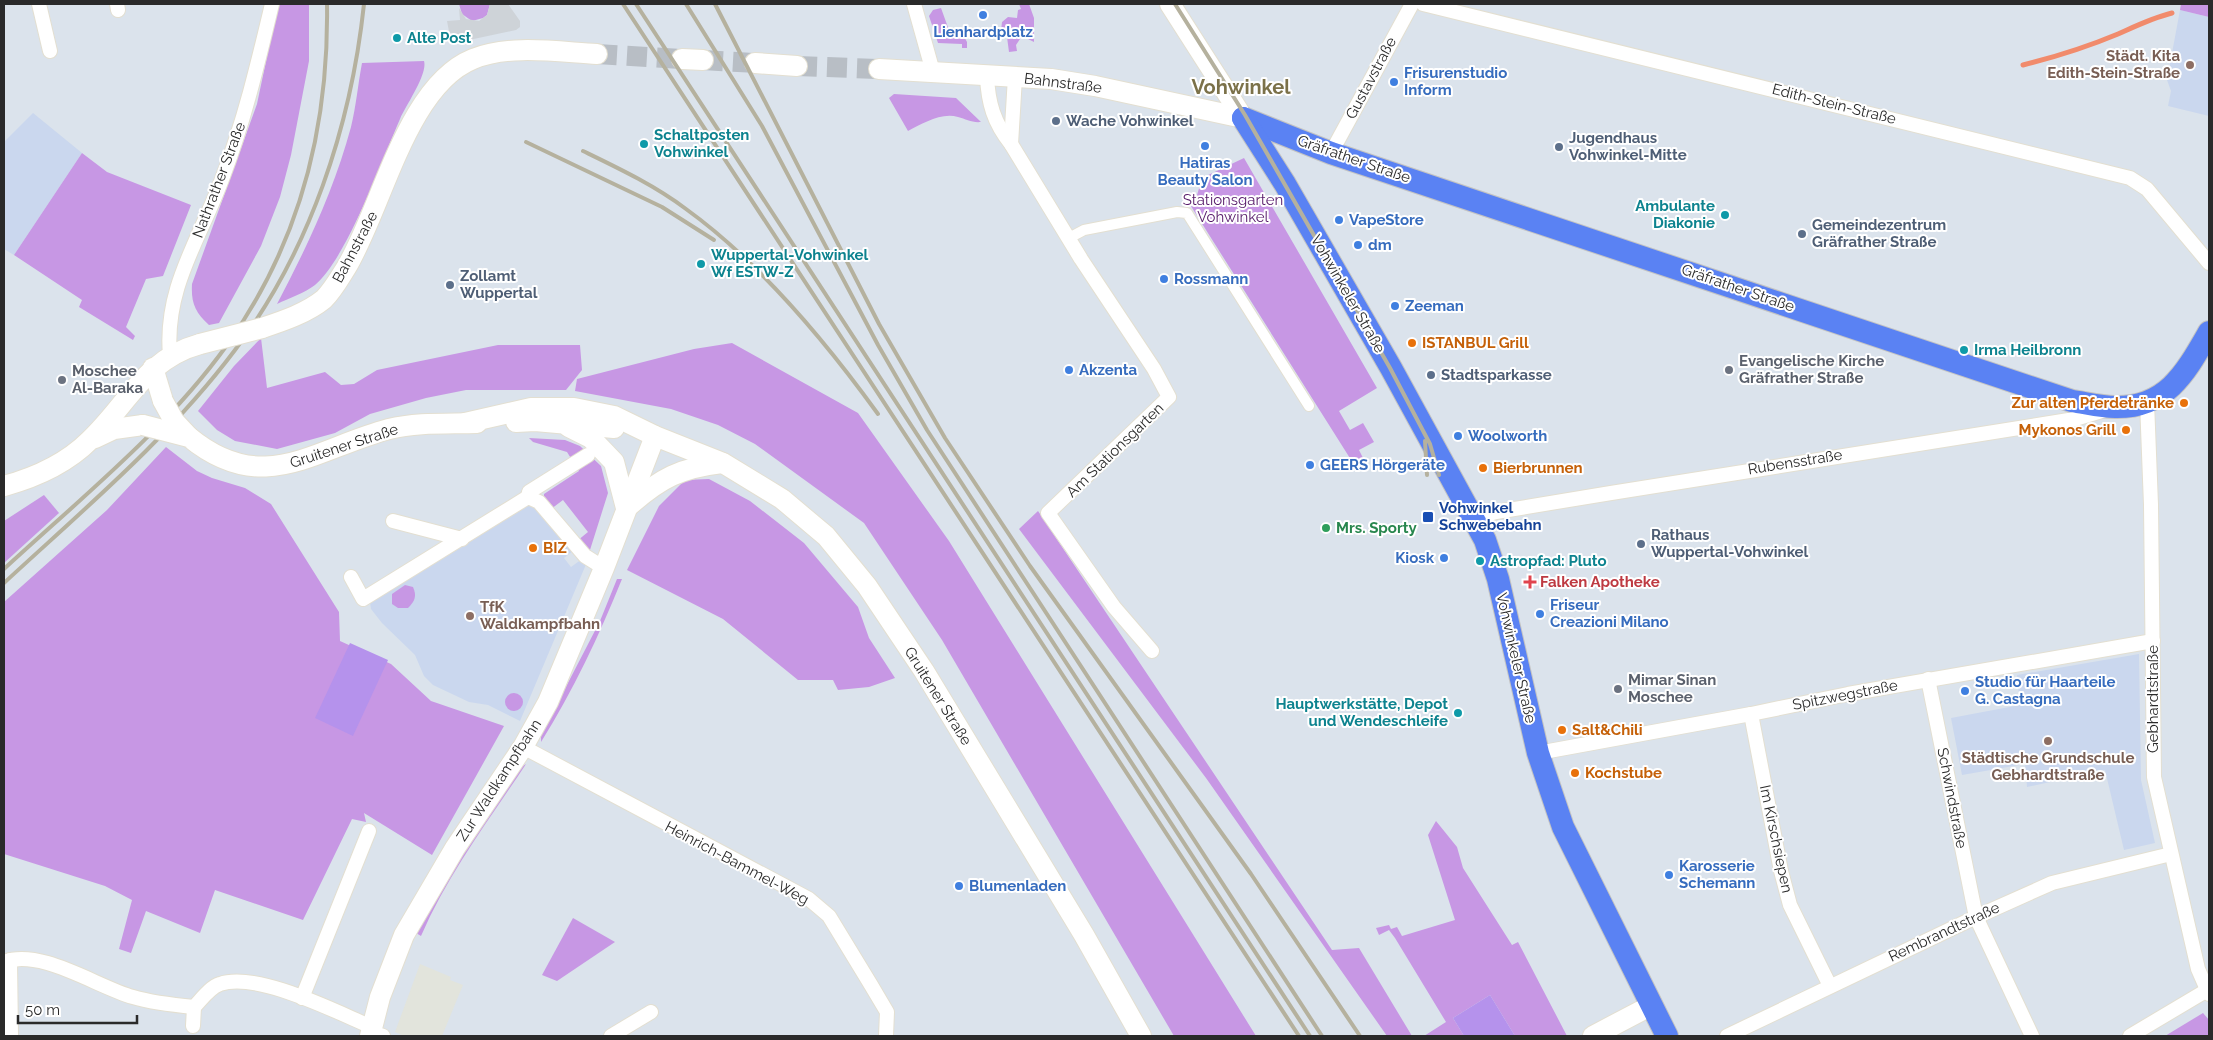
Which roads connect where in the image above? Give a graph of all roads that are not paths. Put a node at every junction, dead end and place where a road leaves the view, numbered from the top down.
1 (38, 4) edge
2 (272, 4) edge
3 (914, 4) edge
4 (1170, 4) edge
5 (1412, 4) edge
6 (1423, 4) edge
7 (50, 51) dead end
8 (597, 54) tunnel mouth
9 (682, 59) tunnel mouth
10 (703, 60) tunnel mouth
11 (755, 63) tunnel mouth
12 (798, 66) tunnel mouth
13 (879, 69) tunnel mouth
14 (933, 72) junction
15 (987, 76) junction
16 (1015, 78) junction
17 (1244, 119) junction
18 (1011, 144) junction
19 (1331, 153) junction
20 (1069, 238) junction
21 (2209, 263) edge
22 (2209, 332) edge
23 (170, 355) junction
24 (153, 368) junction
25 (2148, 402) junction
26 (1309, 406) dead end
27 (2114, 407) junction
28 (465, 423) junction
29 (561, 423) junction
30 (655, 436) junction
31 (91, 440) junction
32 (195, 442) junction
33 (588, 455) dead end
34 (723, 463) junction
35 (4, 486) edge
36 (528, 497) junction
37 (626, 508) junction
38 (1475, 518) junction
39 (392, 521) dead end
40 (462, 539) junction
41 (604, 568) junction
42 (351, 578) dead end
43 (2153, 641) junction
44 (1152, 651) dead end
45 (1928, 679) junction
46 (1752, 714) junction
47 (524, 747) junction
48 (1538, 753) junction
49 (369, 832) dead end
50 (2170, 854) junction
51 (1976, 916) junction
52 (7, 961) edge
53 (1830, 986) junction
54 (2209, 991) edge
55 (302, 998) junction
56 (1652, 1005) junction
57 (194, 1007) junction
58 (651, 1012) dead end
59 (193, 1026) dead end
60 (374, 1033) edge
61 (9, 1034) edge
62 (611, 1036) edge
63 (886, 1036) edge
64 (1141, 1036) edge
65 (1592, 1036) edge
66 (1667, 1036) edge
67 (1727, 1036) edge
68 (2032, 1036) edge
69 (2130, 1036) edge

1 - 7 street
2 - 23 street, Nathrather Straße
3 - 14 street
4 - 17 main road
5 - 19 street, Gustavstraße
6 - 21 street, Edith-Stein-Straße
8 - 23 main road, Bahnstraße, bridge
9 - 10 main road
11 - 12 main road
13 - 14 main road, Bahnstraße
14 - 15 main road, Bahnstraße
15 - 16 main road, Bahnstraße
15 - 18 street, Am Stationsgarten
16 - 17 main road, Bahnstraße
16 - 18 street
17 - 19 main road, Gräfrather Straße
17 - 38 main road, Vohwinkeler Straße
18 - 20 street, Am Stationsgarten
19 - 27 main road, Gräfrather Straße
20 - 26 street
20 - 44 street, Am Stationsgarten
22 - 25 main road, Gräfrather Straße
23 - 24 main road, Bahnstraße
24 - 31 main road, Bahnstraße
24 - 32 main road, Gruitener Straße, bridge
25 - 27 main road, Gräfrather Straße
25 - 43 street, Gebhardtstraße
27 - 38 street, Rubensstraße
28 - 29 main road, Gruitener Straße
28 - 30 main road, Gruitener Straße
28 - 32 main road, Gruitener Straße
29 - 30 main road, Gruitener Straße
29 - 37 main road
30 - 34 main road, Gruitener Straße
30 - 37 main road, Zur Waldkampfbahn
31 - 32 main road, bridge
31 - 35 main road, Bahnstraße
33 - 36 street
34 - 37 main road
34 - 64 main road, Gruitener Straße
36 - 40 street
36 - 41 street
37 - 41 main road, Zur Waldkampfbahn
38 - 48 main road, Vohwinkeler Straße
39 - 40 street
40 - 42 street
41 - 47 main road, Zur Waldkampfbahn
43 - 45 street, Spitzwegstraße
43 - 50 street, Gebhardtstraße
45 - 46 street, Spitzwegstraße
45 - 51 street, Schwindstraße
46 - 48 street, Spitzwegstraße
46 - 53 street, Im Kirschsiepen
47 - 60 main road, Zur Waldkampfbahn
47 - 63 street, Heinrich-Bammel-Weg
48 - 56 main road, Vohwinkeler Straße
49 - 55 street
50 - 51 street, Rembrandtstraße
50 - 54 street, Gebhardtstraße
51 - 53 street, Rembrandtstraße
51 - 68 street, Schwindstraße
52 - 57 street
52 - 61 street
53 - 67 street, Rembrandtstraße
54 - 69 street
55 - 57 street
55 - 60 street
56 - 65 main road
56 - 66 main road, Vohwinkeler Straße
57 - 59 street
58 - 62 street

